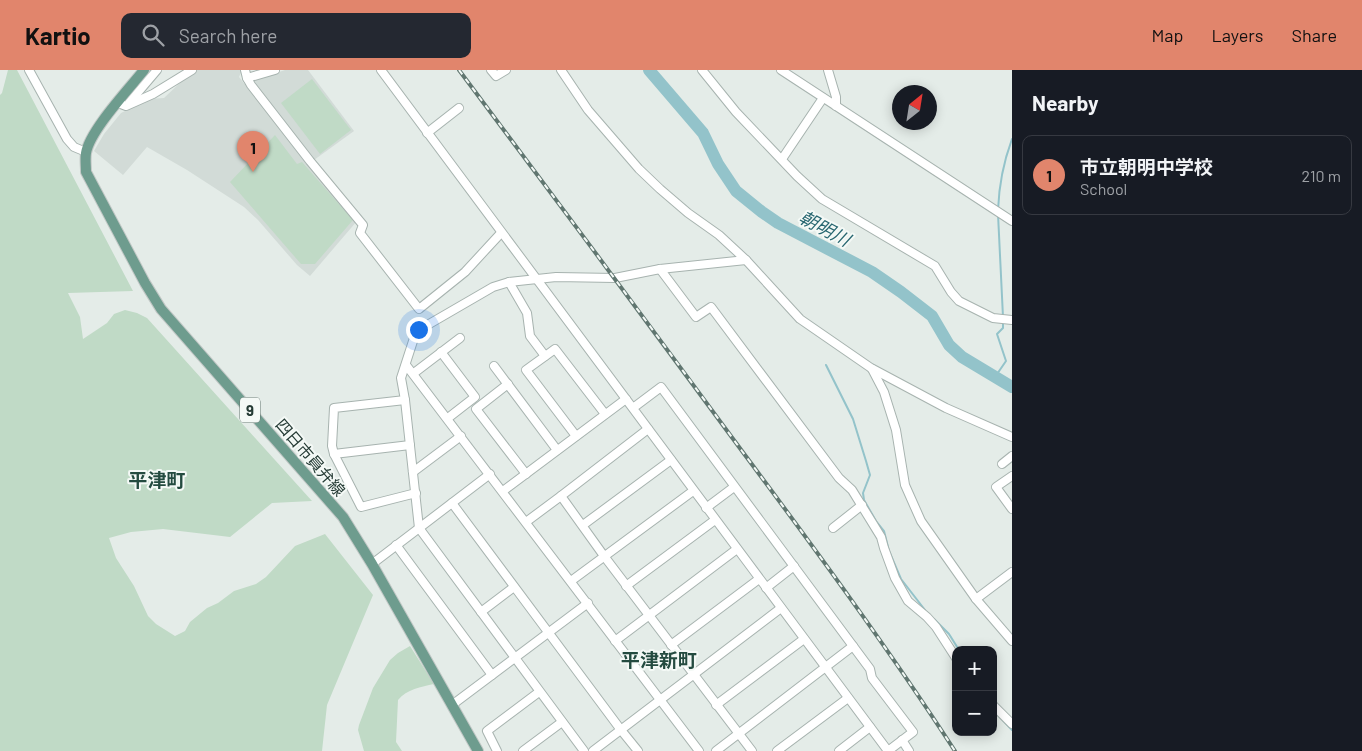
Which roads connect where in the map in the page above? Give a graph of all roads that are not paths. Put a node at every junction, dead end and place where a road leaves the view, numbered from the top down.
1 (29, 70) edge
2 (144, 70) edge
3 (157, 70) edge
4 (192, 70) edge
5 (275, 70) edge
6 (381, 70) edge
7 (491, 70) edge
8 (506, 70) edge
9 (561, 70) edge
10 (702, 70) edge
11 (781, 70) edge
12 (828, 70) edge
13 (246, 74) edge
14 (823, 98) junction
15 (122, 104) junction
16 (836, 106) junction
17 (459, 108) dead end
18 (427, 133) junction
19 (86, 152) junction
20 (782, 159) junction
21 (1012, 221) edge
22 (501, 233) junction
23 (746, 260) junction
24 (660, 269) junction
25 (537, 280) junction
26 (509, 282) junction
27 (1012, 320) edge
28 (460, 338) dead end
29 (441, 352) junction
30 (544, 356) junction
31 (406, 365) junction
32 (494, 366) dead end
33 (871, 368) junction
34 (414, 373) junction
35 (508, 384) junction
36 (626, 399) junction
37 (405, 400) junction
38 (633, 408) junction
39 (605, 414) junction
40 (448, 418) junction
41 (648, 429) junction
42 (462, 436) junction
43 (576, 436) junction
44 (1012, 438) edge
45 (410, 444) junction
46 (558, 450) junction
47 (334, 454) junction
48 (1012, 456) edge
49 (671, 460) junction
50 (1002, 464) dead end
51 (413, 472) junction
52 (490, 474) junction
53 (526, 474) junction
54 (1012, 476) edge
55 (734, 486) junction
56 (503, 491) junction
57 (693, 491) junction
58 (416, 493) junction
59 (561, 496) junction
60 (452, 503) junction
61 (862, 505) junction
62 (706, 508) junction
63 (1012, 509) edge
64 (715, 520) junction
65 (526, 522) junction
66 (583, 525) junction
67 (419, 528) junction
68 (833, 528) dead end
69 (396, 545) junction
70 (737, 549) junction
71 (604, 556) junction
72 (372, 564) junction
73 (794, 566) junction
74 (1012, 572) edge
75 (759, 579) junction
76 (571, 581) junction
77 (626, 586) junction
78 (514, 587) junction
79 (766, 588) junction
80 (976, 599) junction
81 (588, 603) junction
82 (781, 608) junction
83 (480, 612) junction
84 (649, 615) junction
85 (548, 634) junction
86 (804, 639) junction
87 (615, 641) junction
88 (1012, 641) edge
89 (671, 645) junction
90 (853, 646) junction
91 (952, 652) edge
92 (515, 658) junction
93 (825, 668) junction
94 (694, 674) junction
95 (492, 675) junction
96 (539, 692) junction
97 (848, 698) junction
98 (660, 700) junction
99 (452, 705) junction
100 (716, 705) junction
101 (997, 708) edge
102 (562, 722) junction
103 (1012, 724) edge
104 (870, 727) junction
105 (621, 730) junction
106 (739, 734) junction
107 (902, 740) junction
108 (478, 751) edge
109 (498, 751) edge
110 (523, 751) edge
111 (584, 751) edge
112 (593, 751) edge
113 (638, 751) edge
114 (698, 751) edge
115 (716, 751) edge
116 (752, 751) edge
117 (777, 751) edge
118 (839, 751) edge
119 (888, 751) edge
120 (910, 751) edge

1 - 19 street
2 - 15 main road
3 - 15 street
4 - 15 street
5 - 13 street
6 - 18 street
7 - 8 street
9 - 23 street
10 - 20 street
11 - 14 street
12 - 16 street
13 - 22 street
14 - 16 street
14 - 20 street
15 - 19 main road
16 - 21 street
17 - 18 street
18 - 22 street
19 - 72 main road, 四日市員弁線 / 9
20 - 27 street
22 - 25 street
23 - 24 street
23 - 33 street
24 - 25 street
24 - 61 street
25 - 26 street
25 - 36 street
26 - 30 street
26 - 31 street
28 - 29 street
29 - 34 street
29 - 40 street
30 - 39 street
30 - 43 street
31 - 34 street
31 - 37 street
32 - 35 street
33 - 44 street
33 - 80 street
34 - 40 street
35 - 46 street
35 - 53 street
36 - 38 street
36 - 39 street
37 - 45 street
37 - 47 street
38 - 41 street
38 - 55 street
39 - 43 street
40 - 42 street
41 - 49 street
41 - 59 street
42 - 51 street
42 - 52 street
43 - 46 street
45 - 47 street
45 - 51 street
46 - 53 street
47 - 58 street
48 - 50 street
49 - 57 street
49 - 66 street
51 - 58 street
52 - 56 street
52 - 60 street
53 - 56 street
54 - 63 street
55 - 62 street
55 - 73 street
56 - 65 street
57 - 62 street
57 - 71 street
58 - 67 street
59 - 65 street
59 - 66 street
60 - 67 street
60 - 78 street
61 - 68 street
61 - 91 street
62 - 64 street
64 - 70 street
64 - 77 street
65 - 76 street
66 - 71 street
67 - 69 street
67 - 83 street
69 - 72 street
69 - 95 street
70 - 75 street
70 - 84 street
71 - 76 street
71 - 77 street
72 - 99 main road, 四日市員弁線 / 9
73 - 79 street
73 - 90 street
74 - 80 street
75 - 79 street
75 - 89 street
76 - 81 street
77 - 84 street
78 - 83 street
78 - 85 street
79 - 82 street
80 - 88 street
81 - 85 street
81 - 87 street
82 - 86 street
82 - 94 street
83 - 92 street
84 - 87 street
84 - 89 street
85 - 92 street
85 - 105 street
86 - 93 street
86 - 100 street
87 - 98 street
89 - 94 street
90 - 93 street
90 - 107 street
92 - 95 street
92 - 96 street
93 - 97 street
93 - 106 street
94 - 98 street
94 - 100 street
95 - 99 street
96 - 102 street
96 - 109 street
97 - 104 street
97 - 117 street
98 - 105 street
98 - 114 street
99 - 108 main road, 四日市員弁線 / 9
100 - 106 street
101 - 103 street
102 - 110 street
102 - 111 street
104 - 118 street
104 - 119 street
105 - 112 street
105 - 113 street
106 - 115 street
106 - 116 street
107 - 119 street
107 - 120 street

